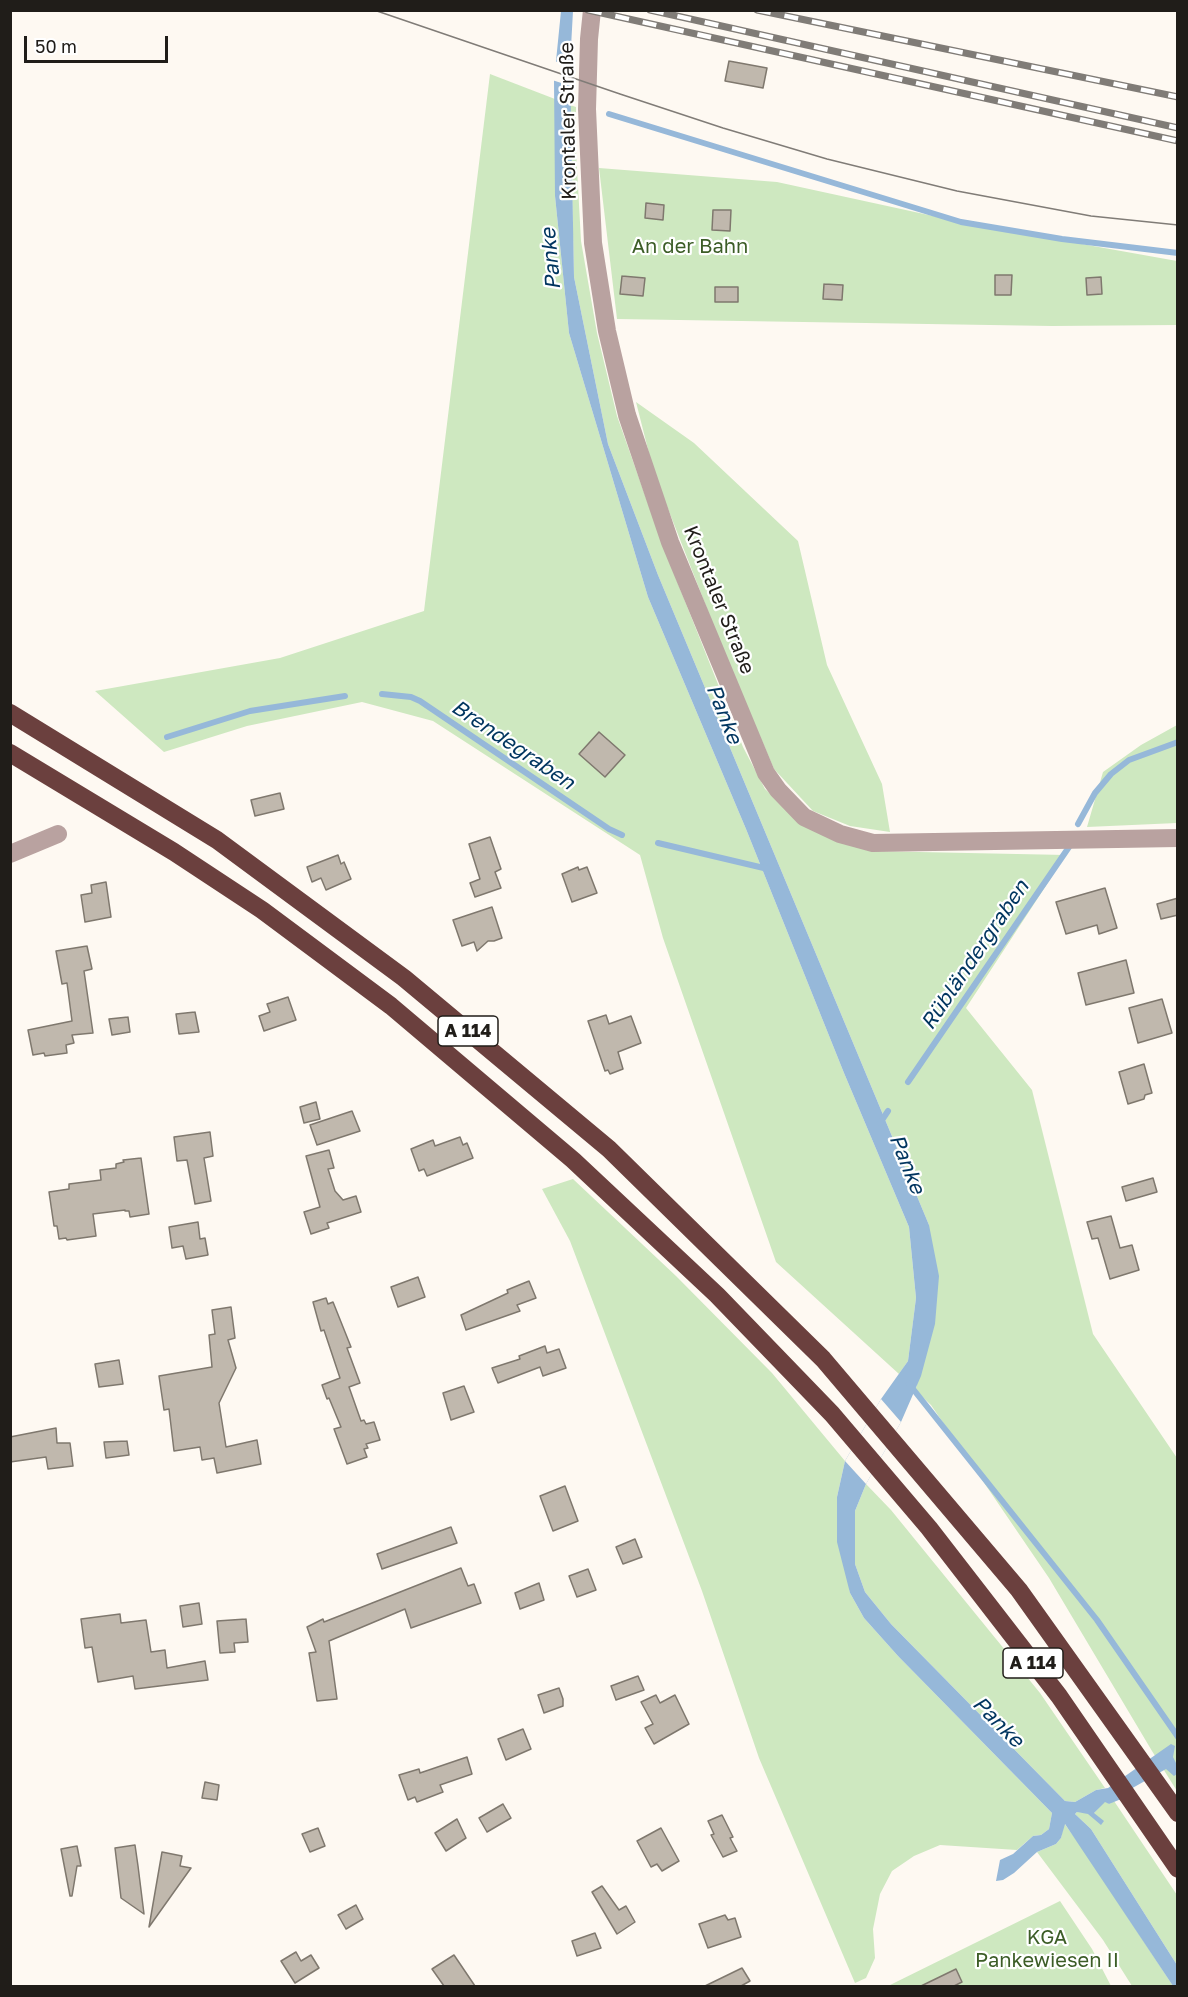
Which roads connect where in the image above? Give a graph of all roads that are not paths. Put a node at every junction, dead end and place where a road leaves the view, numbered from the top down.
1 (592, 10) edge
2 (10, 713) edge
3 (10, 753) edge
4 (58, 834) dead end
5 (1178, 838) edge
6 (10, 854) edge
7 (1178, 1813) edge
8 (1178, 1869) edge

1 - 5 street, Krontaler Straße
2 - 7 highway, A 114
3 - 8 highway, A 114
4 - 6 street

